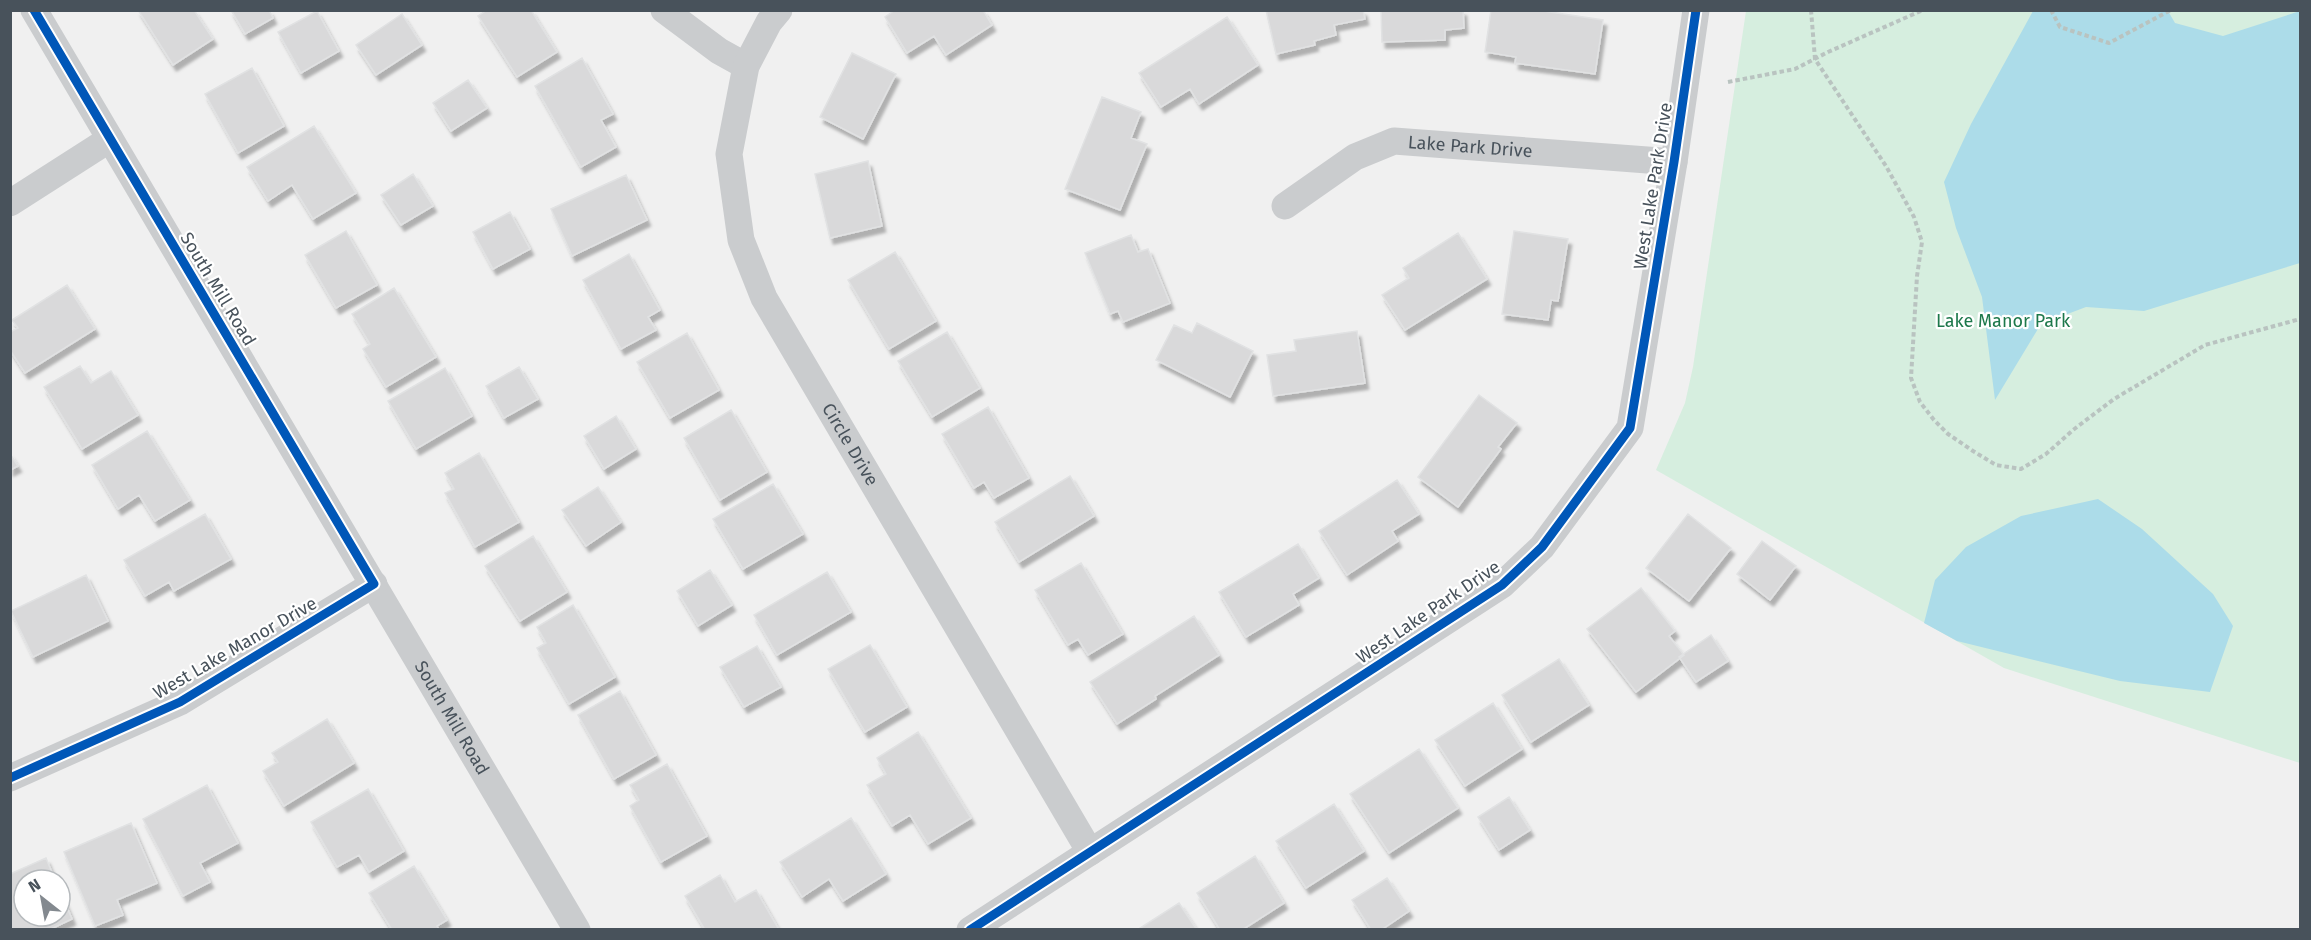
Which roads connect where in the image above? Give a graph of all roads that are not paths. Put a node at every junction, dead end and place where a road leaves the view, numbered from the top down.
1 (34, 10) edge
2 (664, 10) edge
3 (779, 10) edge
4 (1696, 10) edge
5 (746, 66) junction
6 (110, 139) junction
7 (1674, 162) junction
8 (10, 203) edge
9 (1285, 206) dead end
10 (374, 584) junction
11 (10, 778) edge
12 (1090, 852) junction
13 (577, 930) edge
14 (969, 930) edge

1 - 6 street, South Mill Road
2 - 5 street
3 - 5 street, Circle Drive
4 - 7 street, West Lake Park Drive
5 - 12 street, Circle Drive
6 - 8 street
6 - 10 street, South Mill Road
7 - 9 street, Lake Park Drive
7 - 12 street, West Lake Park Drive
10 - 11 street, West Lake Manor Drive
10 - 13 street, South Mill Road
12 - 14 street, West Lake Park Drive

